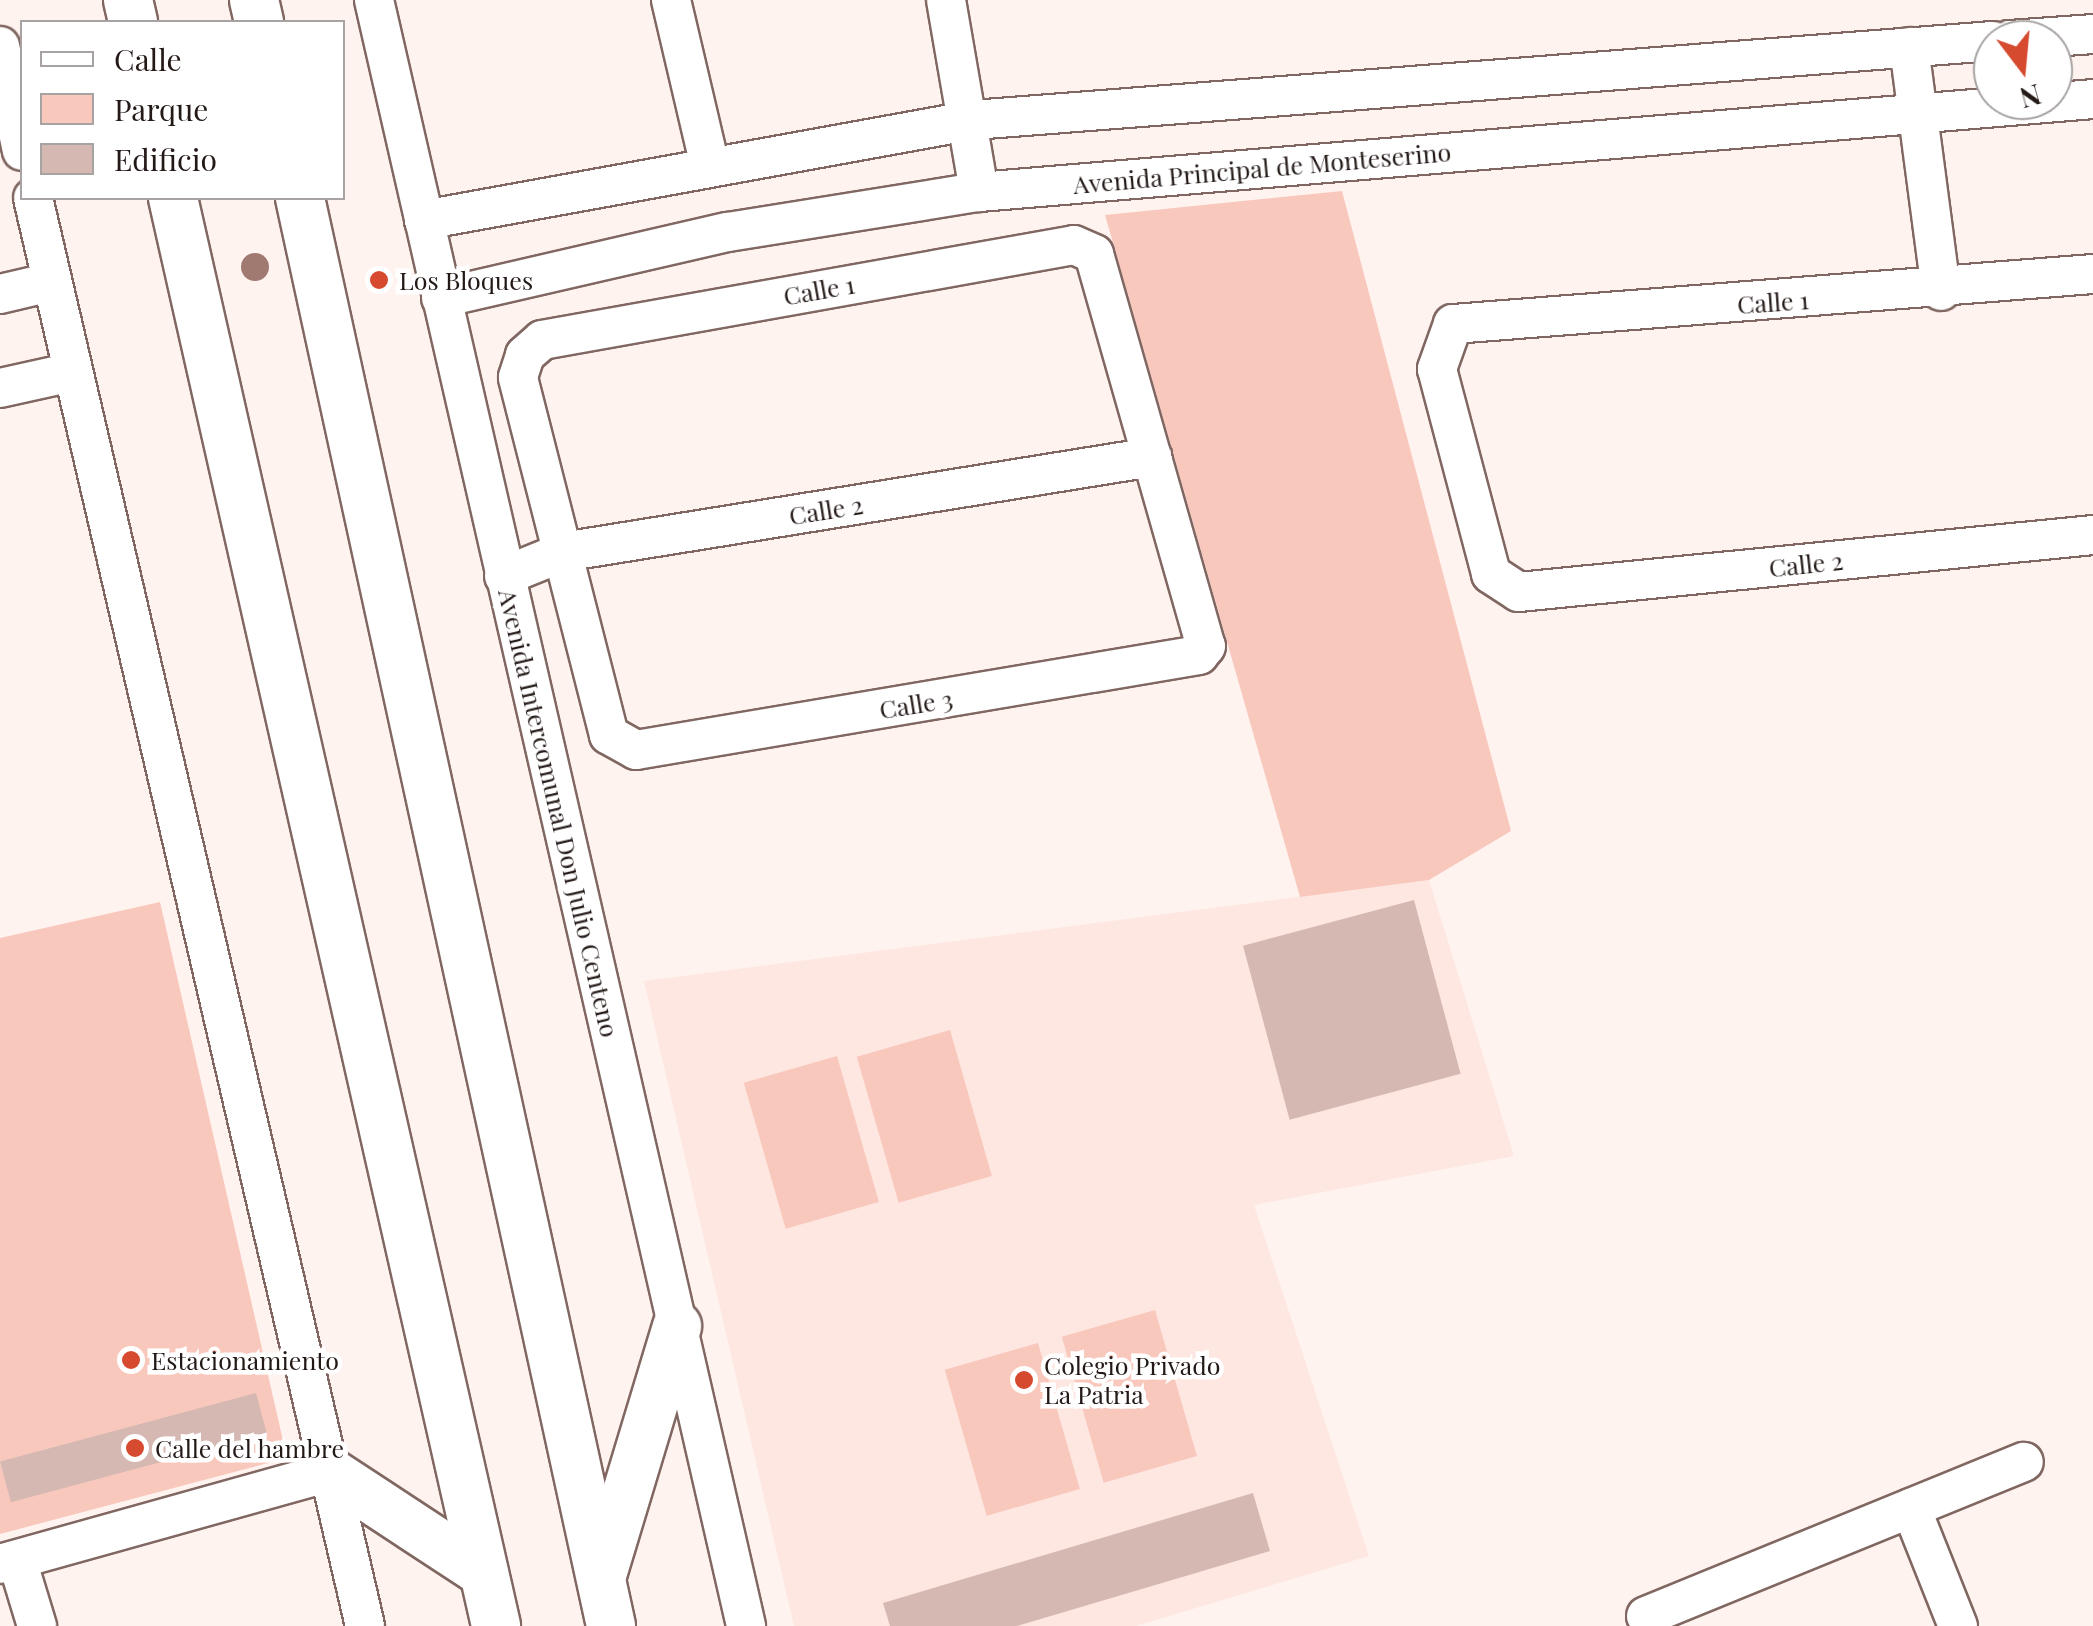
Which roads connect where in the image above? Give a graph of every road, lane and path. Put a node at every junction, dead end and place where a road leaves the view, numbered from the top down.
1 (374, 0) edge
2 (671, 0) edge
3 (946, 0) edge
4 (1973, 43) edge
5 (0, 46) edge
6 (1909, 48) junction
7 (2093, 98) edge
8 (1918, 113) junction
9 (973, 120) junction
10 (20, 141) edge
11 (709, 162) junction
12 (979, 192) junction
13 (32, 200) edge
14 (173, 200) edge
15 (300, 200) edge
16 (424, 220) junction
17 (2093, 274) edge
18 (51, 282) junction
19 (1941, 291) junction
20 (0, 294) edge
21 (441, 298) junction
22 (72, 372) junction
23 (0, 388) edge
24 (1152, 458) junction
25 (2093, 535) edge
26 (564, 552) junction
27 (504, 576) junction
28 (1519, 592) joint
29 (677, 1326) junction
30 (2024, 1462) dead end
31 (330, 1472) junction
32 (1911, 1508) junction
33 (8, 1562) edge
34 (484, 1572) junction
35 (601, 1578) junction
36 (1646, 1616) dead end
37 (37, 1626) edge
38 (365, 1626) edge
39 (496, 1626) edge
40 (611, 1626) edge
41 (746, 1626) edge
42 (1958, 1626) edge

1 - 16 street, Avenida Intercomunal Don Julio Centeno
2 - 11 street
3 - 9 street
4 - 6 street
5 - 10 street
6 - 8 street
6 - 9 street
7 - 8 street, Avenida Principal de Monteserino
8 - 12 street, Avenida Principal de Monteserino
8 - 19 street
9 - 11 street
9 - 12 street
11 - 16 street
12 - 21 street, Avenida Principal de Monteserino
13 - 18 street
14 - 34 main road
15 - 35 main road
16 - 21 street, Avenida Intercomunal Don Julio Centeno
17 - 19 street, Calle 1
18 - 20 street
18 - 22 street
19 - 28 street, Calle 1
21 - 27 street, Avenida Intercomunal Don Julio Centeno
22 - 23 street
22 - 31 street
24 - 26 street, Calle 2
24 - 26 street, Calle 1
24 - 26 street, Calle 3
25 - 28 street, Calle 2
26 - 27 street, Calle 2
27 - 29 street, Avenida Intercomunal Don Julio Centeno
29 - 35 main road
29 - 41 street, Avenida Intercomunal Don Julio Centeno
30 - 32 street
31 - 33 street
31 - 34 main road
31 - 38 street
32 - 36 street
32 - 42 street
33 - 37 street
34 - 39 main road
35 - 40 main road

